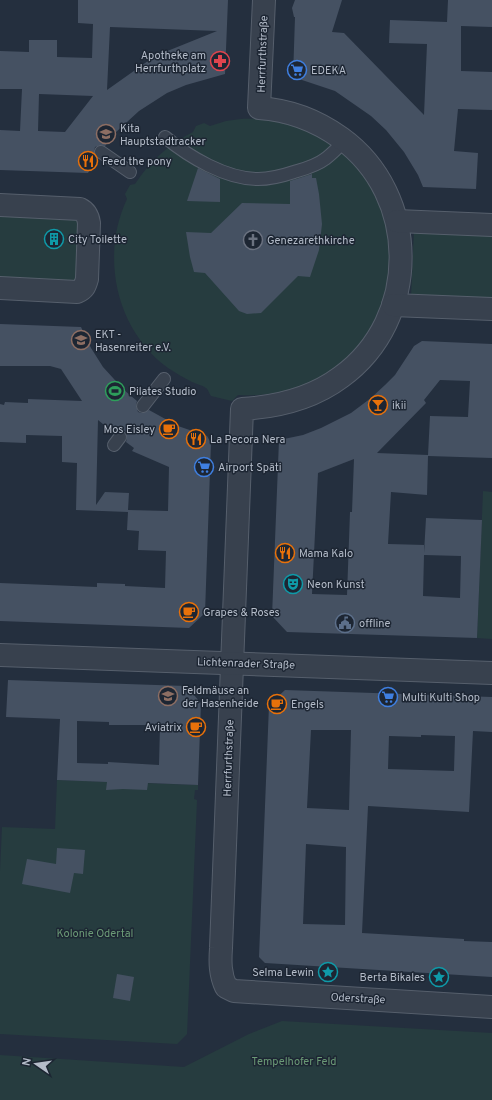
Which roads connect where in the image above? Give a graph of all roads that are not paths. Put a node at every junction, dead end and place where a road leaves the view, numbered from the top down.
1 (264, 0) edge
2 (165, 137) dead end
3 (345, 141) junction
4 (101, 152) dead end
5 (130, 172) dead end
6 (0, 205) edge
7 (397, 221) junction
8 (492, 225) edge
9 (0, 288) edge
10 (393, 305) junction
11 (492, 309) edge
12 (164, 379) dead end
13 (143, 406) dead end
14 (0, 655) edge
15 (232, 663) junction
16 (492, 673) edge
17 (226, 987) joint
18 (492, 1006) edge

1 - 3 street, Herrfurthstraße
2 - 3 lane
3 - 7 street
4 - 5 lane
6 - 9 street
7 - 8 street
7 - 10 street
10 - 11 street
10 - 15 street, Herrfurthstraße
12 - 13 lane
14 - 15 street, Lichtenrader Straße
15 - 16 street, Lichtenrader Straße
15 - 17 street, Herrfurthstraße
17 - 18 street, Oderstraße

